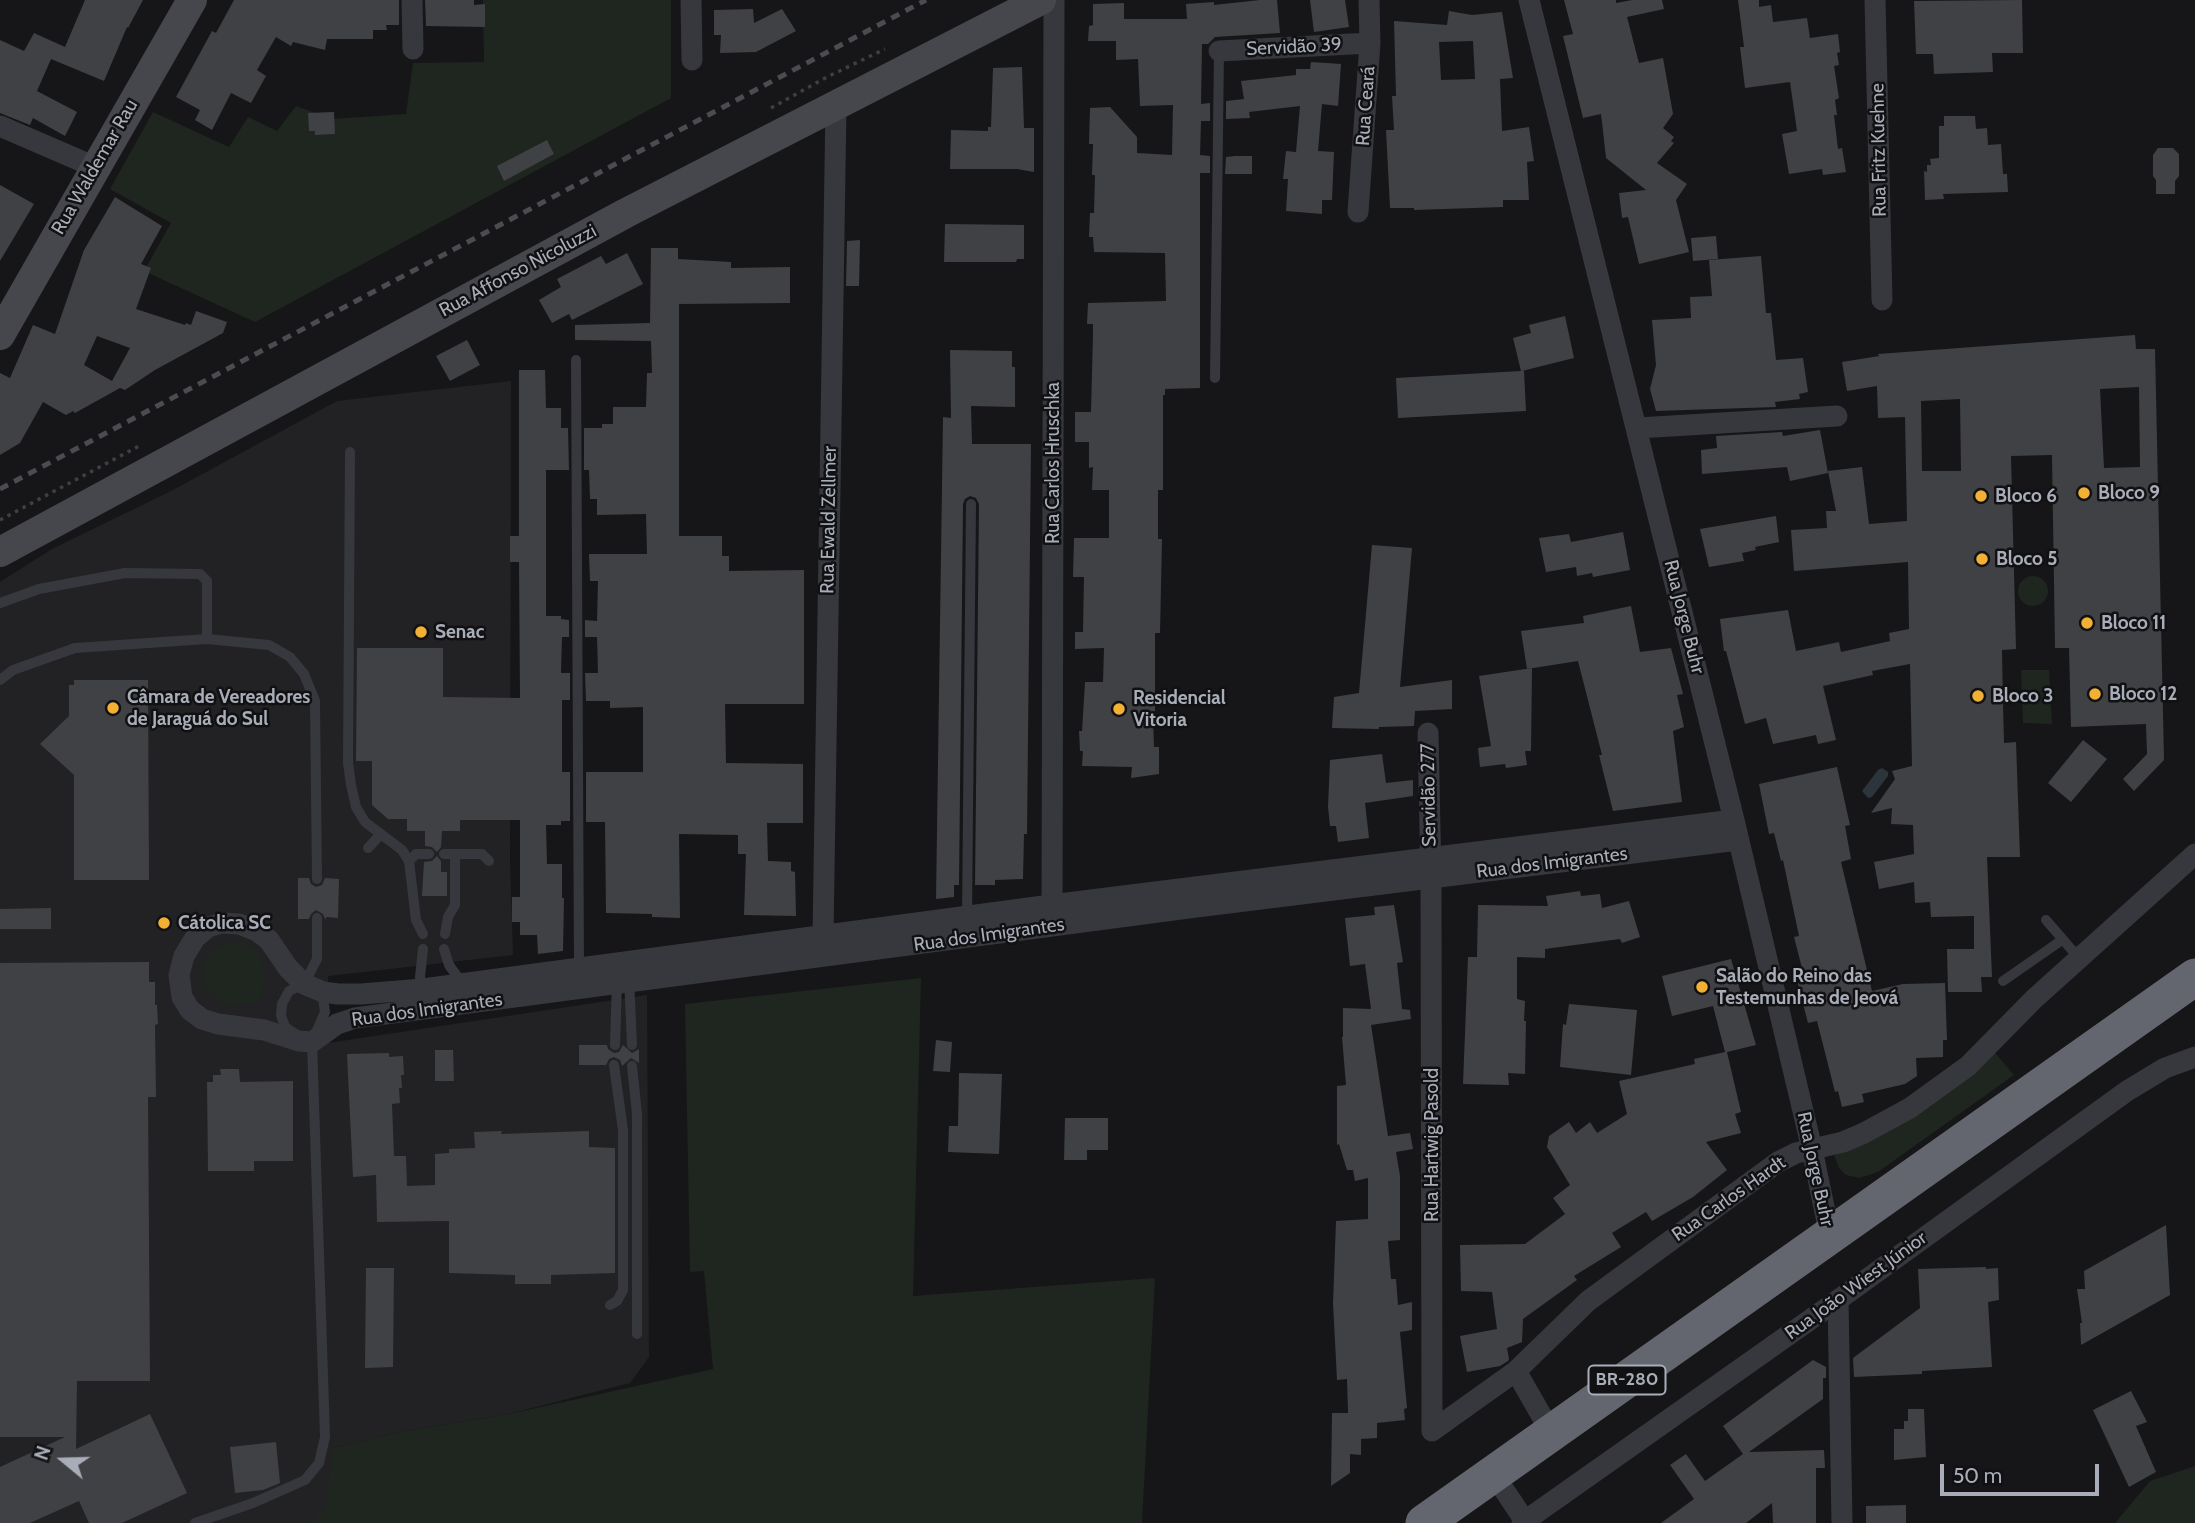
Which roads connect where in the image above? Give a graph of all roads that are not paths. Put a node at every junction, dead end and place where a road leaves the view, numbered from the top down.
1 (191, 0) edge
2 (412, 0) edge
3 (691, 0) edge
4 (1041, 0) edge
5 (1054, 0) edge
6 (1369, 0) edge
7 (1530, 0) edge
8 (1875, 0) edge
9 (1370, 43) junction
10 (413, 48) dead end
11 (1219, 51) joint
12 (692, 60) dead end
13 (836, 104) junction
14 (0, 126) edge
15 (95, 167) junction
16 (1359, 212) dead end
17 (1882, 300) dead end
18 (0, 335) edge
19 (576, 360) dead end
20 (1215, 378) dead end
21 (1837, 416) dead end
22 (1637, 428) junction
23 (349, 452) dead end
24 (971, 504) dead end
25 (0, 552) edge
26 (0, 603) edge
27 (208, 639) junction
28 (0, 680) edge
29 (1428, 733) dead end
30 (1736, 830) junction
31 (381, 834) junction
32 (368, 848) dead end
33 (429, 854) dead end
34 (2195, 854) edge
35 (409, 861) junction
36 (489, 861) dead end
37 (1431, 868) junction
38 (317, 878) dead end
39 (1052, 916) junction
40 (967, 917) junction
41 (317, 918) dead end
42 (2046, 920) dead end
43 (423, 934) dead end
44 (445, 934) dead end
45 (823, 936) junction
46 (2062, 940) junction
47 (423, 949) dead end
48 (444, 949) dead end
49 (2078, 957) junction
50 (622, 962) junction
51 (579, 967) junction
52 (2195, 977) edge
53 (2003, 981) dead end
54 (462, 983) junction
55 (624, 983) junction
56 (304, 984) junction
57 (426, 999) junction
58 (312, 1042) junction
59 (615, 1045) dead end
60 (632, 1045) dead end
61 (2195, 1057) edge
62 (614, 1066) dead end
63 (632, 1066) dead end
64 (1811, 1149) junction
65 (1830, 1236) junction
66 (1838, 1300) junction
67 (610, 1306) dead end
68 (637, 1334) dead end
69 (1516, 1371) junction
70 (1432, 1431) joint
71 (1552, 1434) junction
72 (1494, 1475) junction
73 (1524, 1522) edge
74 (195, 1523) edge
75 (1424, 1523) edge
76 (1842, 1523) edge

1 - 15 street, Rua Waldemar Rau
2 - 10 street
3 - 12 street
4 - 13 street, Rua Affonso Nicoluzzi
5 - 39 street, Rua Carlos Hruschka
6 - 9 street, Rua Ceará
7 - 22 street, Rua Jorge Buhr
8 - 17 street, Rua Fritz Kuehne
9 - 11 street, Servidão 39
9 - 16 street, Rua Ceará
11 - 20 lane
13 - 25 street, Rua Affonso Nicoluzzi
13 - 45 street, Rua Ewald Zellmer
14 - 15 street
15 - 18 street, Rua Waldemar Rau
19 - 51 lane
21 - 22 street
22 - 30 street, Rua Jorge Buhr
23 - 31 lane
24 - 40 lane
26 - 27 lane
27 - 28 lane
27 - 38 lane
29 - 37 street, Servidão 277
30 - 37 street, Rua dos Imigrantes
30 - 64 street, Rua Jorge Buhr
31 - 32 lane
31 - 35 lane
33 - 35 lane
34 - 49 street, Rua Carlos Hardt
35 - 43 lane
36 - 44 lane
37 - 39 street, Rua dos Imigrantes
37 - 70 street, Rua Hartwig Pasold
39 - 40 street, Rua dos Imigrantes
39 - 55 street, Rua dos Imigrantes
40 - 45 street, Rua dos Imigrantes
41 - 56 lane
42 - 46 lane
45 - 50 street, Rua dos Imigrantes
46 - 49 lane
46 - 53 lane
47 - 57 lane
48 - 54 lane
49 - 64 street, Rua Carlos Hardt
50 - 51 street, Rua dos Imigrantes
50 - 55 lane
51 - 54 street, Rua dos Imigrantes
52 - 65 highway, BR-280
54 - 57 street, Rua dos Imigrantes
55 - 57 street, Rua dos Imigrantes
55 - 59 lane
55 - 60 lane
56 - 57 street, Rua dos Imigrantes
56 - 58 lane
56 - 58 lane
56 - 58 street
57 - 58 street, Rua dos Imigrantes
58 - 74 lane
61 - 66 street, Rua João Wiest Júnior
62 - 67 lane
63 - 68 lane
64 - 65 street, Rua Jorge Buhr
64 - 69 street, Rua Carlos Hardt
65 - 71 highway, BR-280
66 - 73 street, Rua João Wiest Júnior
66 - 76 street
69 - 70 street, Rua Carlos Hardt
69 - 71 street
71 - 72 highway, BR-280
72 - 73 street
72 - 75 highway, BR-280

